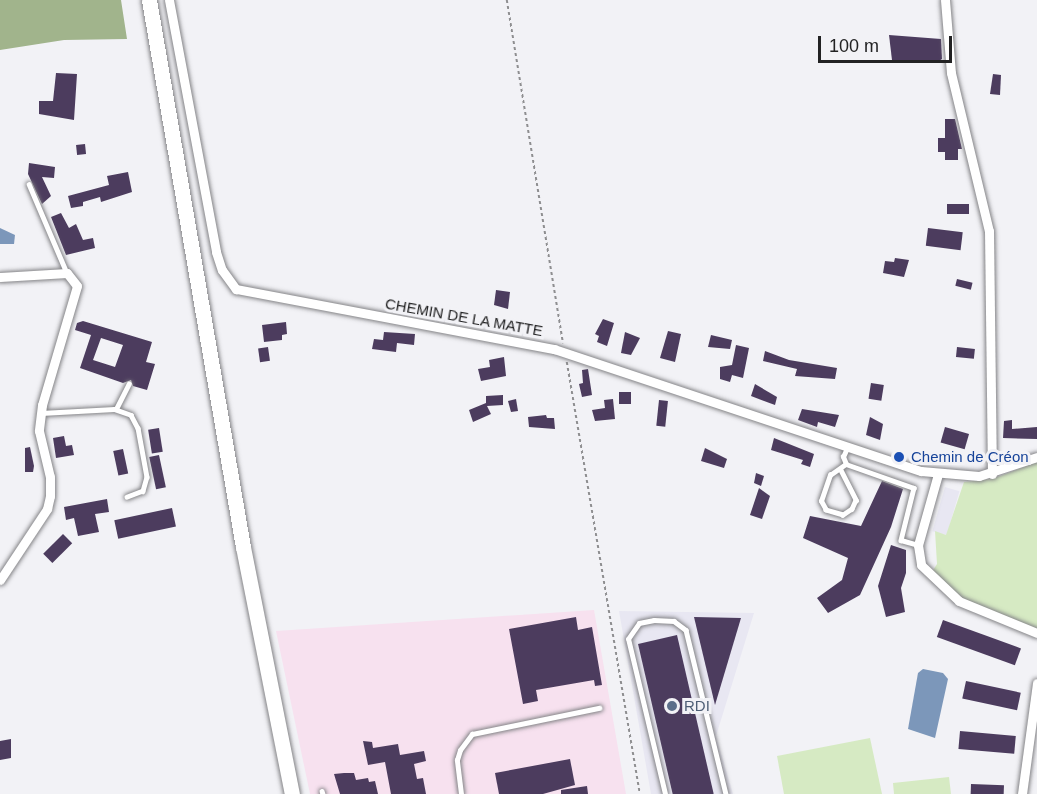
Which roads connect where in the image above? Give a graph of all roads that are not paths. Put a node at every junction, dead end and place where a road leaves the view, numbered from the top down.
1 (149, 0) edge
2 (169, 0) edge
3 (945, 0) edge
4 (29, 184) dead end
5 (67, 273) junction
6 (0, 277) edge
7 (129, 384) dead end
8 (116, 409) junction
9 (41, 413) junction
10 (848, 445) junction
11 (1037, 457) edge
12 (846, 464) junction
13 (841, 470) junction
14 (938, 474) junction
15 (992, 474) junction
16 (127, 497) dead end
17 (918, 545) junction
18 (0, 580) edge
19 (1037, 633) edge
20 (1037, 683) edge
21 (599, 708) dead end
22 (292, 794) edge
23 (461, 794) edge
24 (665, 794) edge
25 (726, 794) edge
26 (1022, 794) edge

1 - 22 main road
2 - 10 street, CHEMIN DE LA MATTE
3 - 15 street
4 - 5 lane
5 - 6 street
5 - 9 street
7 - 8 lane
8 - 9 lane
8 - 16 lane
9 - 18 street
10 - 12 lane
10 - 14 street, CHEMIN DE LA MATTE
11 - 15 street, CHEMIN DE LA MATTE
12 - 13 lane
12 - 17 lane
13 - 13 lane
14 - 15 street, CHEMIN DE LA MATTE
14 - 17 street
17 - 19 street
20 - 26 street
21 - 23 lane
24 - 25 lane

